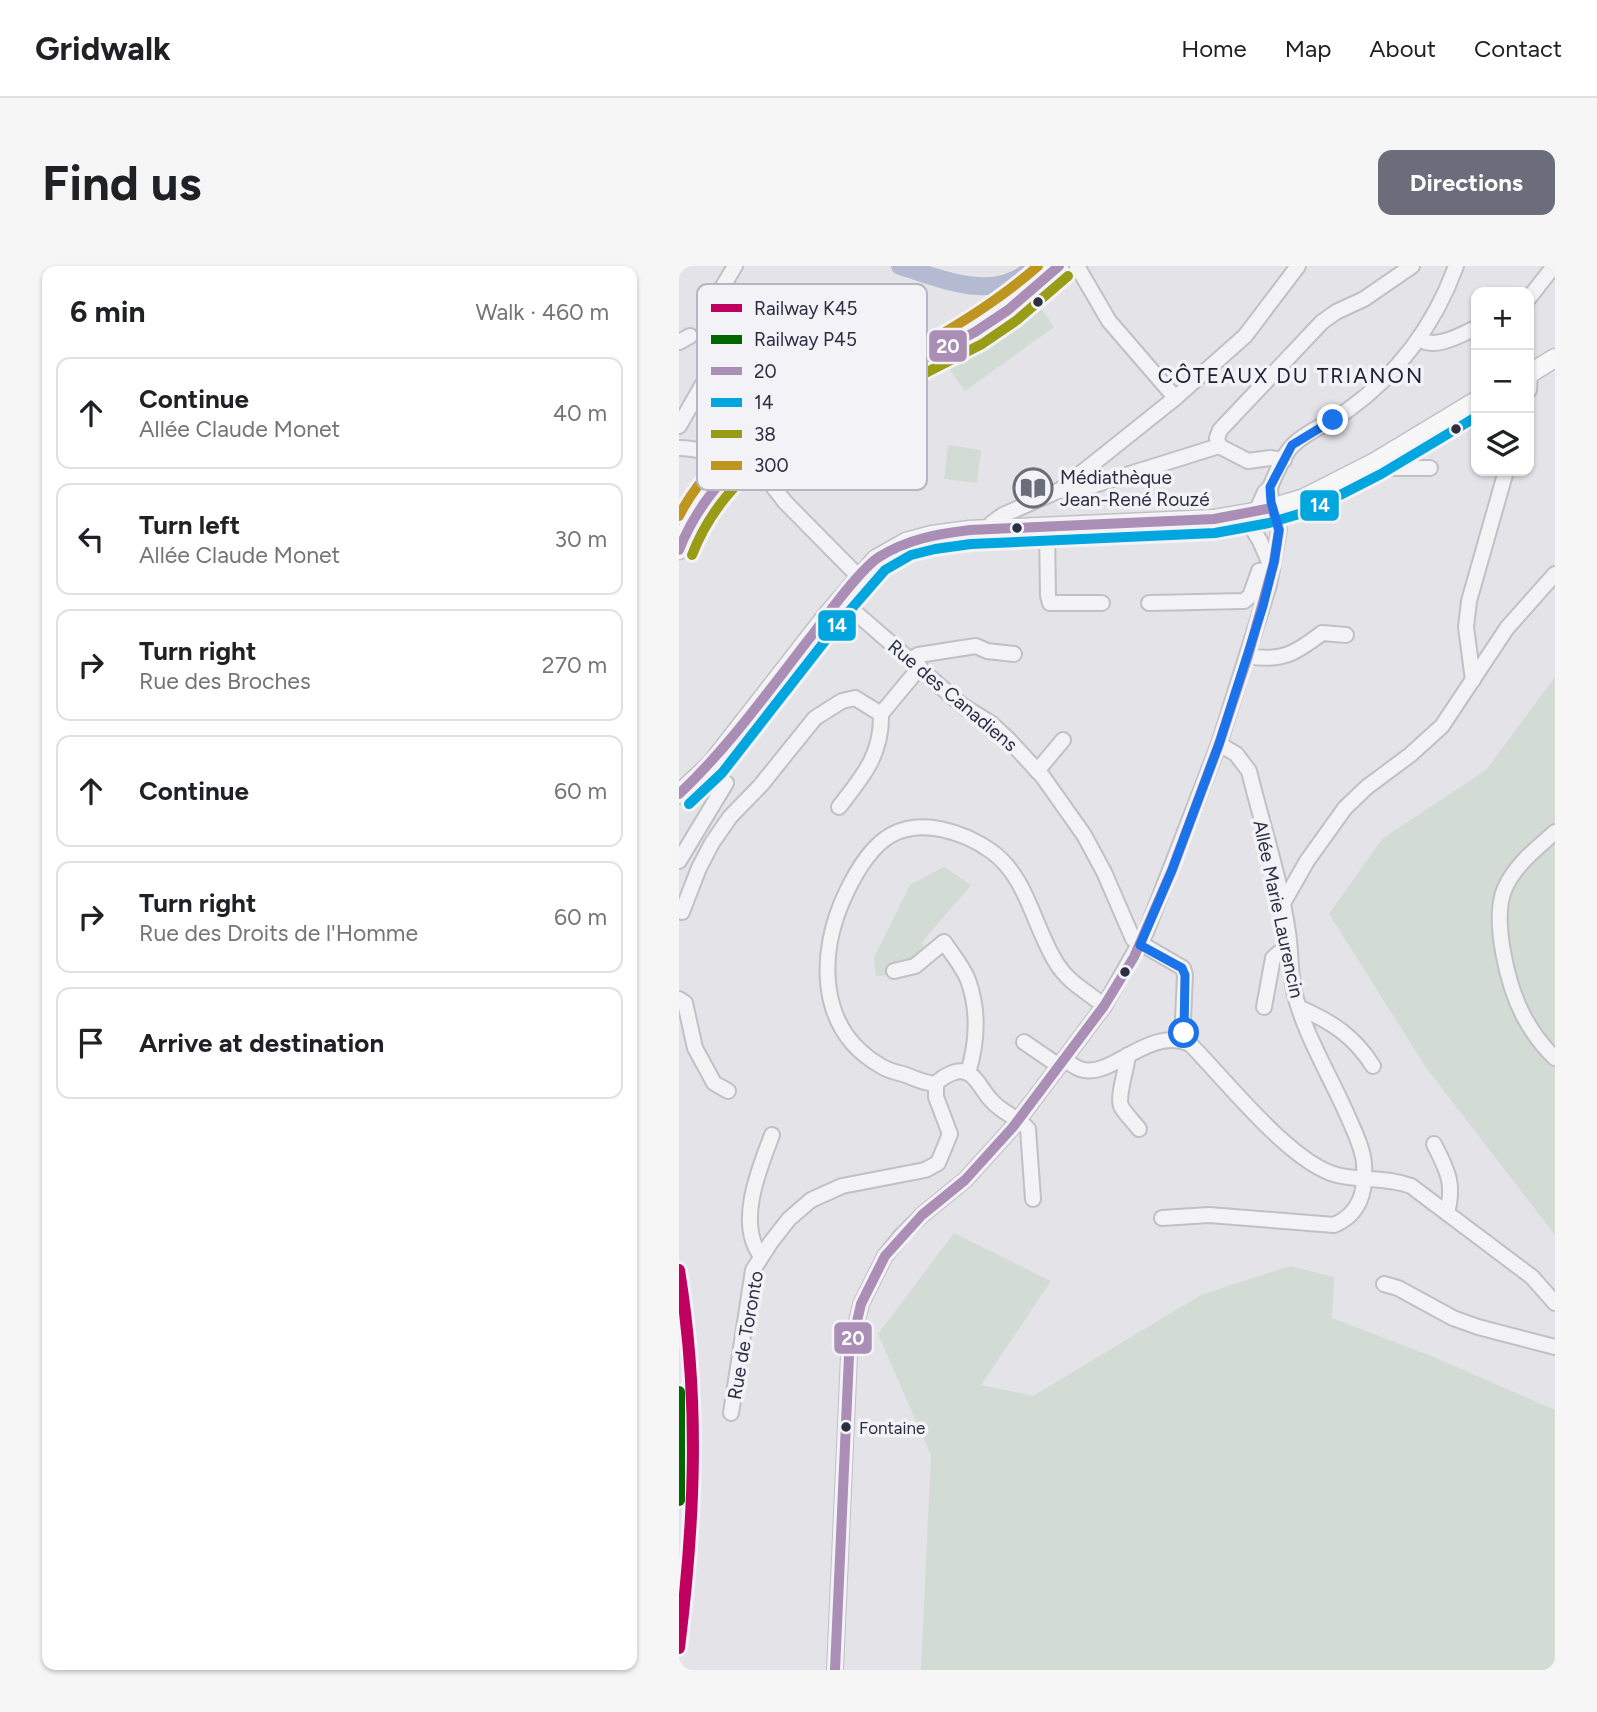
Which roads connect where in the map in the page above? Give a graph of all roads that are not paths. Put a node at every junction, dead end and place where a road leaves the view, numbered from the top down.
1 (735, 266) edge
2 (1059, 266) edge
3 (1077, 266) edge
4 (1298, 266) edge
5 (1412, 266) edge
6 (1456, 266) edge
7 (1554, 266) edge
8 (724, 284) edge
9 (1534, 292) edge
10 (1471, 330) edge
11 (1419, 339) junction
12 (1555, 351) edge
13 (927, 358) edge
14 (1555, 358) edge
15 (1534, 371) edge
16 (1534, 373) edge
17 (697, 394) edge
18 (1174, 399) junction
19 (1471, 404) edge
20 (1471, 411) edge
21 (679, 426) edge
22 (1219, 446) junction
23 (679, 448) edge
24 (697, 450) edge
25 (1284, 460) junction
26 (1381, 468) junction
27 (1430, 468) dead end
28 (1506, 476) edge
29 (1060, 489) junction
30 (716, 490) edge
31 (776, 490) edge
32 (1264, 516) junction
33 (1047, 531) junction
34 (991, 533) junction
35 (679, 550) edge
36 (1272, 569) junction
37 (1555, 574) edge
38 (859, 577) junction
39 (840, 599) junction
40 (1102, 603) dead end
41 (1149, 603) dead end
42 (1346, 635) dead end
43 (1014, 654) dead end
44 (1248, 656) junction
45 (915, 663) junction
46 (1473, 680) junction
47 (881, 714) junction
48 (1063, 740) dead end
49 (1219, 744) junction
50 (1037, 771) junction
51 (726, 783) dead end
52 (686, 784) edge
53 (679, 794) edge
54 (839, 807) dead end
55 (1555, 832) edge
56 (679, 861) edge
57 (1282, 905) junction
58 (679, 910) edge
59 (1289, 944) junction
60 (1140, 945) junction
61 (894, 971) dead end
62 (679, 999) edge
63 (1104, 1006) junction
64 (1264, 1007) dead end
65 (1300, 1008) junction
66 (1182, 1041) junction
67 (1024, 1042) dead end
68 (1128, 1055) junction
69 (1555, 1058) edge
70 (1062, 1063) junction
71 (1373, 1066) dead end
72 (968, 1073) junction
73 (936, 1084) junction
74 (728, 1091) dead end
75 (1018, 1120) junction
76 (1139, 1129) dead end
77 (772, 1135) dead end
78 (1434, 1143) dead end
79 (1364, 1178) junction
80 (1033, 1199) dead end
81 (1447, 1213) junction
82 (1162, 1218) dead end
83 (761, 1256) junction
84 (1384, 1284) dead end
85 (1555, 1303) edge
86 (1555, 1348) edge
87 (731, 1413) dead end
88 (835, 1670) edge

1 - 8 street
2 - 13 main road
3 - 18 street
4 - 18 street
5 - 22 street
6 - 11 street
7 - 9 street
10 - 11 street
11 - 25 street
12 - 15 main road
14 - 16 main road
17 - 21 street
18 - 29 street
19 - 32 main road
20 - 26 main road
22 - 25 street
22 - 29 street
23 - 24 street
25 - 32 street
26 - 27 street
26 - 32 main road
28 - 46 street
29 - 34 street
30 - 35 main road
31 - 38 street
32 - 33 main road
32 - 36 street
32 - 36 street
33 - 34 main road
33 - 40 street
34 - 38 main road
36 - 41 street
36 - 44 street
37 - 46 street
38 - 39 main road
39 - 45 street, Rue des Canadiens
39 - 52 main road
42 - 44 street
43 - 45 street
44 - 49 street
45 - 47 street
45 - 50 street, Rue des Canadiens
46 - 57 street
47 - 54 street
47 - 58 street
48 - 50 street
49 - 57 street, Allée Marie Laurencin
49 - 60 street
50 - 60 street, Rue des Canadiens
51 - 56 street
52 - 53 main road
55 - 69 street
57 - 59 street, Allée Marie Laurencin
59 - 64 street
59 - 65 street, Allée Marie Laurencin
60 - 63 street
60 - 66 street
61 - 72 street
62 - 74 street
63 - 70 street
63 - 73 street
65 - 71 street
65 - 79 street, Allée Marie Laurencin
66 - 68 street
66 - 79 street
67 - 70 street
68 - 70 street
68 - 76 street
70 - 75 street
72 - 73 street
72 - 75 street
73 - 83 street, Rue de Toronto
75 - 80 street
75 - 88 street
77 - 83 street
78 - 81 street
79 - 81 street
79 - 82 street, Allée Marie Laurencin
81 - 85 street
83 - 87 street, Rue de Toronto
84 - 86 street

